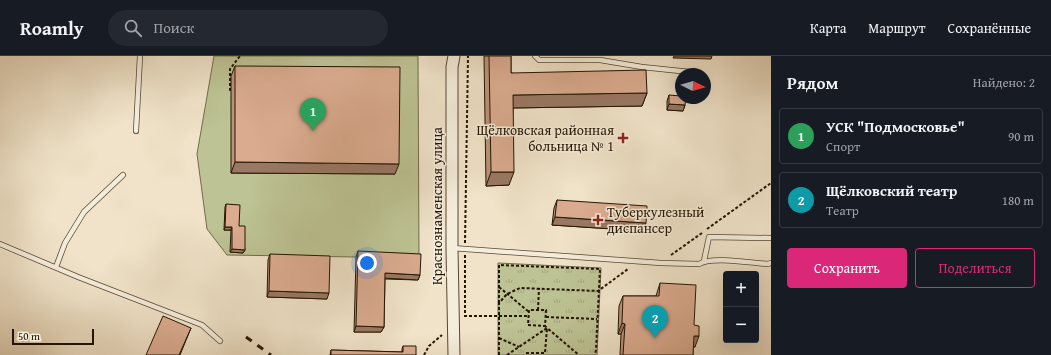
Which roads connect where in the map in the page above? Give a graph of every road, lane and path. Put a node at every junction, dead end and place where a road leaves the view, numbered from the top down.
1 (140, 56) edge
2 (240, 56) edge
3 (454, 56) edge
4 (468, 56) edge
5 (535, 56) edge
6 (675, 70) edge
7 (231, 90) dead end
8 (136, 131) dead end
9 (123, 175) dead end
10 (771, 183) edge
11 (771, 238) edge
12 (0, 244) edge
13 (452, 248) junction
14 (465, 248) junction
15 (704, 261) junction
16 (661, 263) junction
17 (771, 263) edge
18 (632, 266) dead end
19 (56, 268) junction
20 (499, 287) junction
21 (539, 288) junction
22 (598, 291) junction
23 (507, 294) junction
24 (499, 303) junction
25 (538, 310) junction
26 (529, 312) junction
27 (499, 315) junction
28 (453, 316) junction
29 (465, 316) junction
30 (529, 316) junction
31 (546, 317) junction
32 (597, 319) junction
33 (546, 327) junction
34 (442, 335) dead end
35 (499, 338) junction
36 (220, 341) dead end
37 (519, 347) junction
38 (526, 353) dead end
39 (424, 355) edge
40 (454, 355) edge
41 (499, 355) edge
42 (507, 355) edge
43 (579, 355) edge
44 (595, 355) edge

1 - 8 lane
2 - 7 path
3 - 13 street, Краснознаменская улица
4 - 14 path
5 - 6 lane
9 - 19 lane
10 - 16 path
11 - 15 lane
12 - 19 lane
13 - 14 lane
13 - 28 street, Краснознаменская улица
14 - 16 lane
14 - 29 path
15 - 16 lane
15 - 17 lane
18 - 22 path
19 - 36 lane
20 - 22 path
20 - 23 path
20 - 24 path
21 - 22 path
21 - 23 path
21 - 25 path
22 - 32 path
23 - 24 path
23 - 26 path
24 - 27 path
25 - 26 path
25 - 31 path
26 - 30 path
27 - 29 path
27 - 30 path
27 - 35 path
28 - 29 path
28 - 40 street, Краснознаменская улица
30 - 33 path
31 - 32 path
31 - 33 path
32 - 44 path
33 - 37 path
33 - 38 path
33 - 43 path
34 - 39 path
35 - 37 path
35 - 41 path
37 - 42 path

